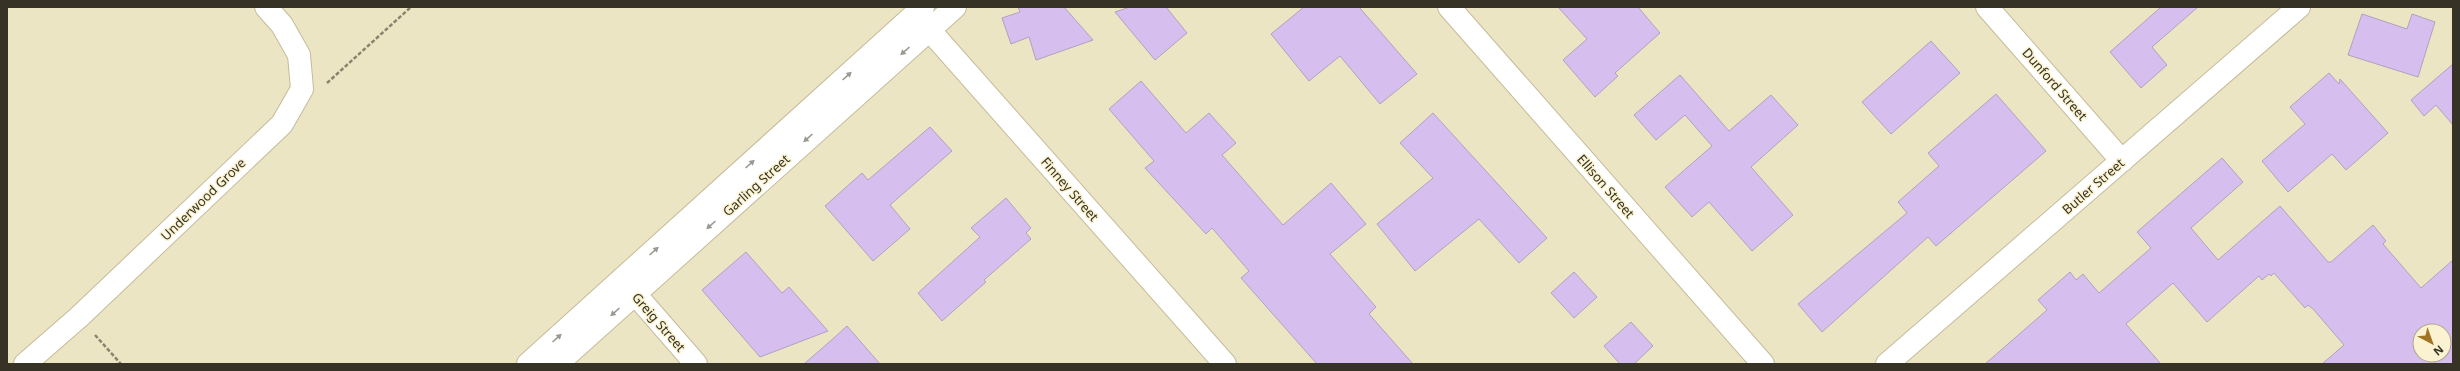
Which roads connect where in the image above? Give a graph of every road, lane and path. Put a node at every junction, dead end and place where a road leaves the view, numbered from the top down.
1 (266, 7) edge
2 (410, 7) edge
3 (955, 7) edge
4 (1450, 7) edge
5 (1987, 7) edge
6 (2299, 7) edge
7 (923, 17) edge
8 (323, 87) dead end
9 (2122, 160) junction
10 (628, 286) junction
11 (79, 317) junction
12 (25, 364) edge
13 (121, 364) edge
14 (528, 364) edge
15 (557, 364) edge
16 (696, 364) edge
17 (1225, 364) edge
18 (1763, 364) edge
19 (1887, 364) edge

1 - 11 street, Underwood Grove
2 - 8 path
3 - 7 street, Garling Street
4 - 18 street, Ellison Street
5 - 9 street, Dunford Street
6 - 9 street, Butler Street
7 - 10 street, Garling Street
7 - 17 street, Finney Street
9 - 19 street, Butler Street
14 -> 10 street, Garling Street
10 -> 15 street, Garling Street
10 - 16 street, Greig Street
11 - 12 street, Underwood Grove
11 - 13 path

